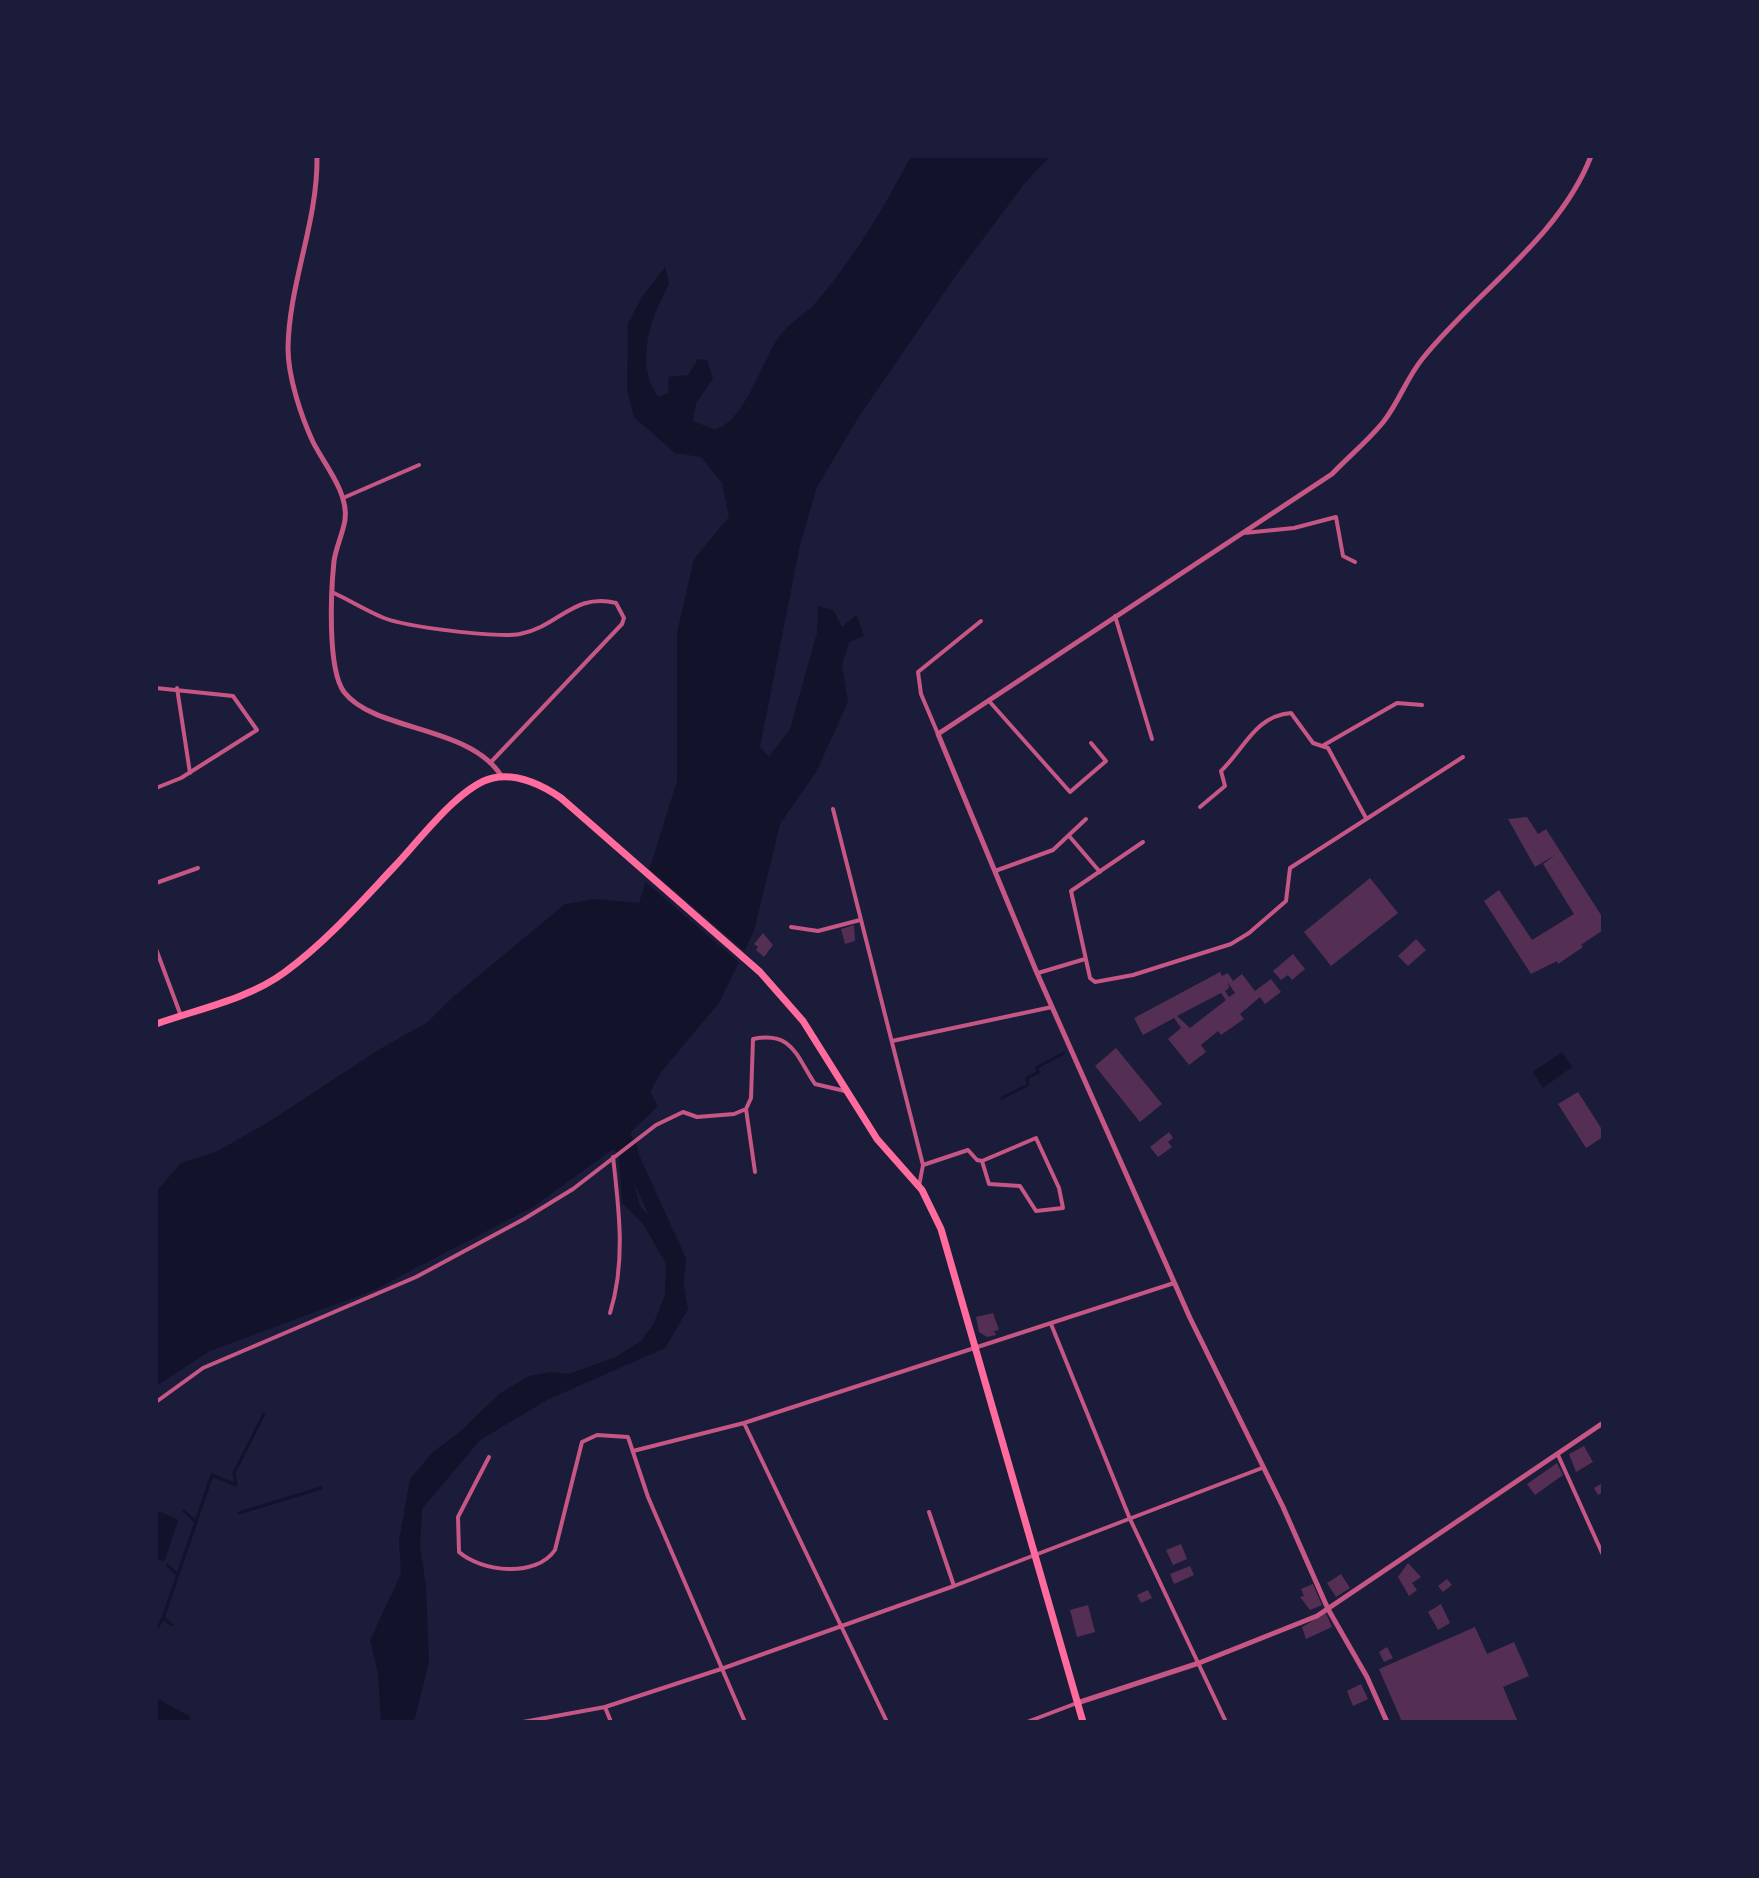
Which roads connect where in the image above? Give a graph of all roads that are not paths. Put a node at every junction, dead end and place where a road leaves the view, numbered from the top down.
1 (317, 156) edge
2 (1591, 156) edge
3 (419, 465) dead end
4 (343, 498) junction
5 (1237, 534) junction
6 (1355, 562) dead end
7 (334, 593) junction
8 (1115, 616) junction
9 (981, 621) dead end
10 (156, 688) edge
11 (177, 688) junction
12 (988, 701) junction
13 (1422, 705) dead end
14 (938, 734) junction
15 (1152, 739) dead end
16 (1091, 743) dead end
17 (1324, 745) junction
18 (1463, 757) dead end
19 (492, 761) junction
20 (190, 773) junction
21 (502, 778) junction
22 (156, 788) edge
23 (1200, 807) dead end
24 (833, 809) dead end
25 (1366, 818) junction
26 (1086, 819) dead end
27 (1070, 837) junction
28 (1143, 842) dead end
29 (198, 868) dead end
30 (995, 871) junction
31 (1100, 872) junction
32 (156, 883) edge
33 (860, 920) junction
34 (791, 927) dead end
35 (156, 949) edge
36 (1085, 959) junction
37 (1037, 973) junction
38 (1052, 1007) junction
39 (181, 1016) junction
40 (156, 1024) edge
41 (892, 1041) junction
42 (845, 1091) junction
43 (746, 1109) junction
44 (615, 1156) junction
45 (982, 1161) junction
46 (923, 1165) junction
47 (755, 1172) dead end
48 (920, 1188) junction
49 (1174, 1283) junction
50 (610, 1313) dead end
51 (1051, 1324) junction
52 (976, 1348) junction
53 (156, 1402) edge
54 (744, 1423) junction
55 (1603, 1423) edge
56 (633, 1451) junction
57 (1558, 1455) junction
58 (489, 1457) dead end
59 (1262, 1468) junction
60 (929, 1512) dead end
61 (1130, 1519) junction
62 (1037, 1553) junction
63 (1603, 1555) edge
64 (954, 1586) junction
65 (1328, 1609) junction
66 (843, 1625) junction
67 (1199, 1663) junction
68 (721, 1669) junction
69 (1077, 1703) junction
70 (605, 1707) junction
71 (523, 1722) edge
72 (611, 1722) edge
73 (745, 1722) edge
74 (887, 1722) edge
75 (1027, 1722) edge
76 (1083, 1722) edge
77 (1226, 1722) edge
78 (1387, 1722) edge

1 - 4 street
2 - 5 street
3 - 4 street
4 - 7 street
5 - 6 street
5 - 8 street
7 - 19 street
7 - 19 street
8 - 12 street
8 - 15 street
9 - 14 street
10 - 11 street
11 - 20 street
11 - 20 street
12 - 14 street
12 - 16 street
13 - 17 street
14 - 30 street
17 - 23 street
17 - 25 street
18 - 25 street
19 - 21 street
20 - 22 street
21 - 39 main road
21 - 42 main road
24 - 33 street
25 - 36 street
26 - 27 street
27 - 30 street
27 - 31 street
28 - 31 street
29 - 32 street
30 - 37 street
31 - 36 street
33 - 34 street
33 - 41 street
35 - 39 street
36 - 37 street
37 - 38 street
38 - 41 street
38 - 49 street
39 - 40 main road
41 - 46 street
42 - 43 street
42 - 48 main road
43 - 44 street
43 - 47 street
44 - 50 street
44 - 53 street
45 - 45 street
45 - 46 street
46 - 48 street
48 - 52 main road
49 - 51 street
49 - 59 street
51 - 52 street
51 - 61 street
52 - 54 street
52 - 62 main road
54 - 56 street
54 - 66 street
55 - 57 street
56 - 58 street
56 - 68 street
57 - 63 street
57 - 65 street
59 - 61 street
59 - 65 street
60 - 64 street
61 - 62 street
61 - 67 street
62 - 64 street
62 - 69 main road
64 - 66 street
65 - 67 street
65 - 78 street
66 - 68 street
66 - 74 street
67 - 69 street
67 - 77 street
68 - 70 street
68 - 73 street
69 - 75 street
69 - 76 main road
70 - 71 street
70 - 72 street

